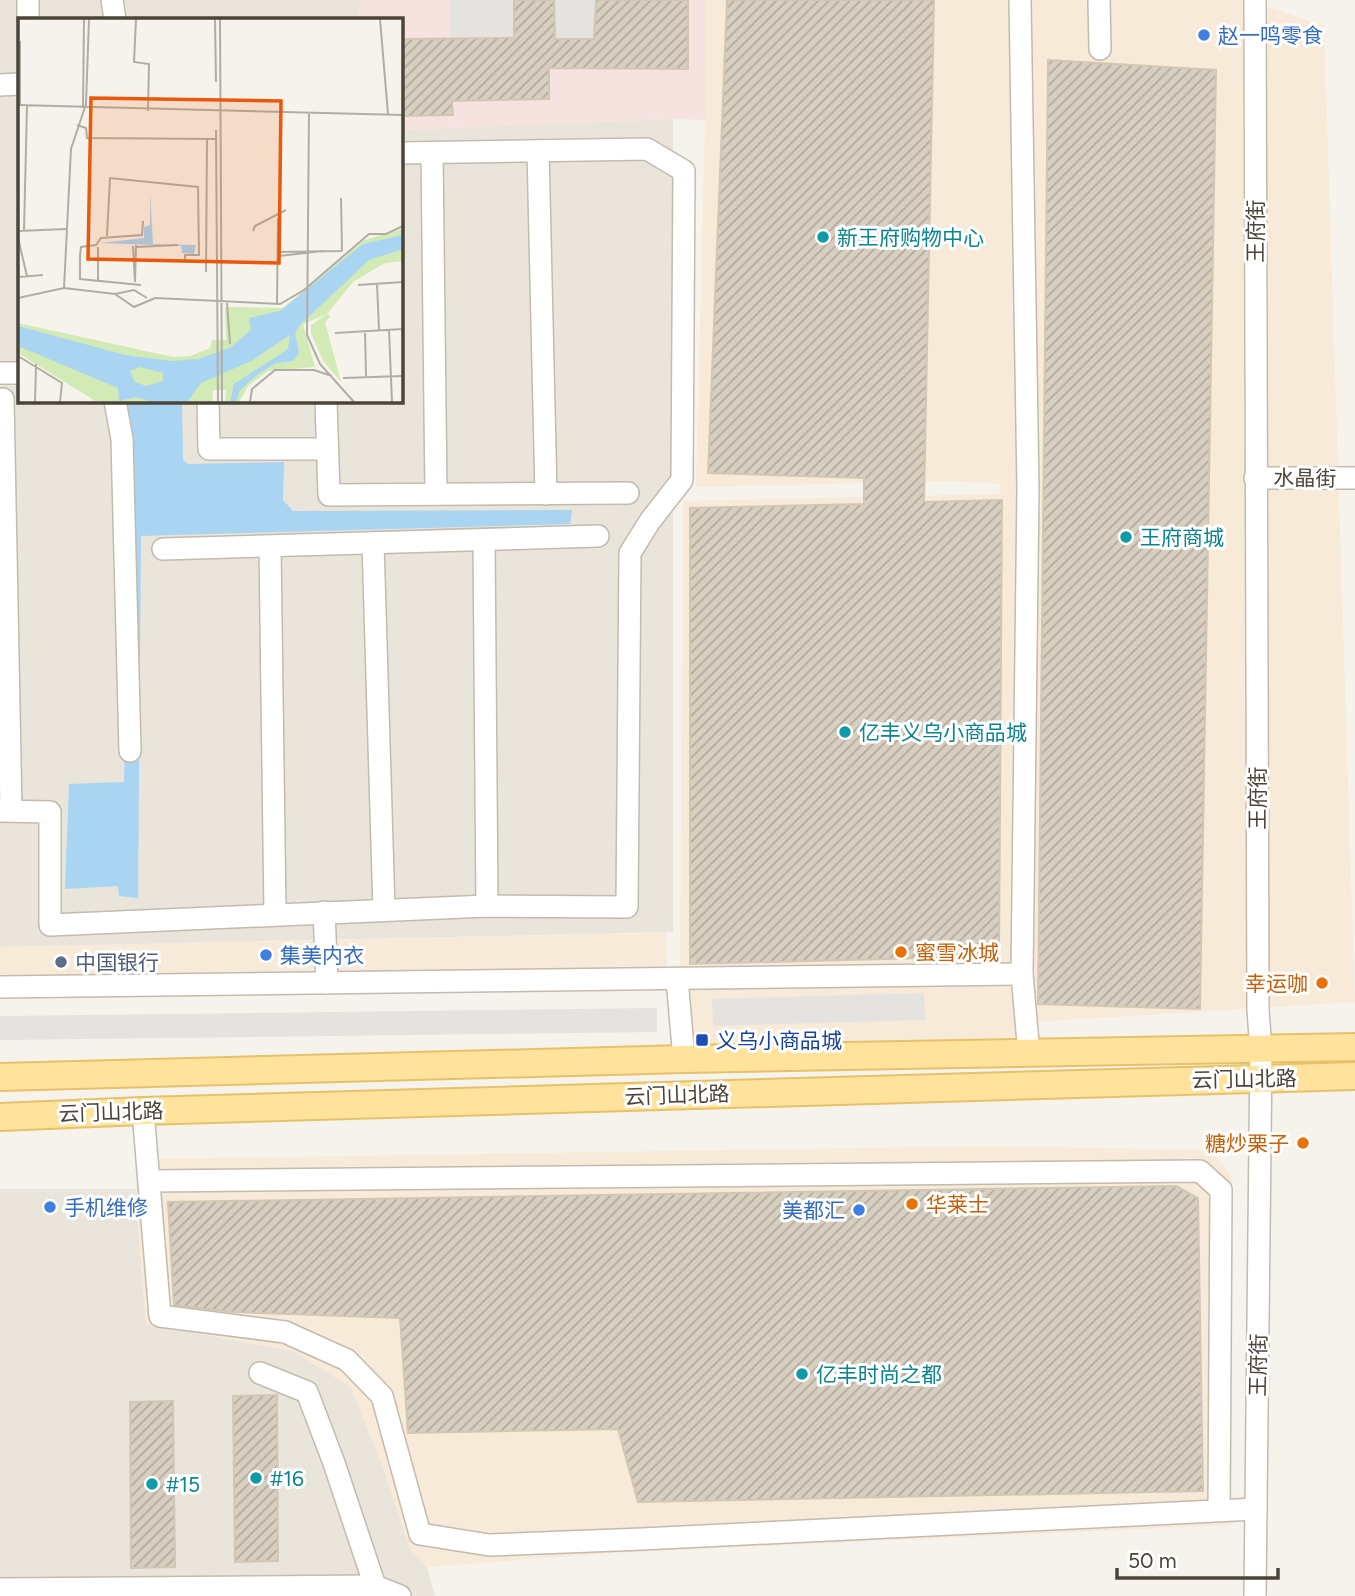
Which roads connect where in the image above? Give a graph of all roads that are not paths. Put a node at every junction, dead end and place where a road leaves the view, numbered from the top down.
1 (28, 0) edge
2 (112, 0) edge
3 (1020, 0) edge
4 (1099, 0) edge
5 (1255, 0) edge
6 (29, 18) edge
7 (115, 18) edge
8 (1100, 49) dead end
9 (0, 85) edge
10 (18, 85) edge
11 (538, 151) junction
12 (402, 153) edge
13 (432, 153) junction
14 (0, 373) edge
15 (18, 373) edge
16 (7, 399) edge
17 (115, 402) edge
18 (208, 402) edge
19 (326, 402) edge
20 (327, 449) junction
21 (1255, 478) junction
22 (1355, 478) edge
23 (628, 493) dead end
24 (436, 494) junction
25 (546, 494) junction
26 (598, 536) dead end
27 (484, 540) junction
28 (373, 543) junction
29 (270, 547) junction
30 (163, 549) dead end
31 (130, 751) dead end
32 (6, 811) edge
33 (486, 906) junction
34 (384, 910) junction
35 (324, 912) junction
36 (275, 914) junction
37 (1022, 974) junction
38 (677, 979) junction
39 (327, 983) junction
40 (0, 987) edge
41 (1355, 1047) edge
42 (1261, 1049) junction
43 (1029, 1054) junction
44 (684, 1059) junction
45 (1355, 1076) edge
46 (0, 1077) edge
47 (1261, 1078) junction
48 (143, 1111) junction
49 (0, 1117) edge
50 (149, 1181) junction
51 (260, 1373) dead end
52 (1256, 1509) junction
53 (1219, 1510) junction
54 (375, 1586) junction
55 (0, 1589) edge
56 (56, 1593) edge
57 (94, 1593) edge
58 (400, 1596) edge
59 (1255, 1596) edge

1 - 6 street
2 - 7 street
3 - 37 street
4 - 8 street
5 - 21 street, 王府街
9 - 10 street
11 - 13 street
11 - 25 street
11 - 33 street
12 - 13 street
13 - 24 street
14 - 15 street
16 - 32 street
17 - 31 street
18 - 20 street
19 - 20 street
20 - 24 street
21 - 22 street, 水晶街
21 - 42 street, 王府街
23 - 25 street
24 - 25 street
26 - 27 street
27 - 28 street
27 - 33 street
28 - 29 street
28 - 34 street
29 - 30 street
29 - 36 street
32 - 36 street
33 - 34 street
34 - 35 street
35 - 36 street
35 - 39 street
37 - 38 street
37 - 43 street
38 - 39 street
38 - 44 street
39 - 40 street
41 - 42 main road, 云门山北路
42 - 43 main road, 云门山北路
42 - 47 street, 王府街
43 - 44 main road, 云门山北路
44 - 46 main road, 云门山北路
45 - 47 main road, 云门山北路
47 - 48 main road, 云门山北路
47 - 52 street, 王府街
48 - 49 main road, 云门山北路
48 - 50 street
50 - 53 street
50 - 53 street
51 - 54 street
52 - 53 street
52 - 59 street, 王府街
54 - 57 street
54 - 58 street
55 - 56 street
56 - 57 street

